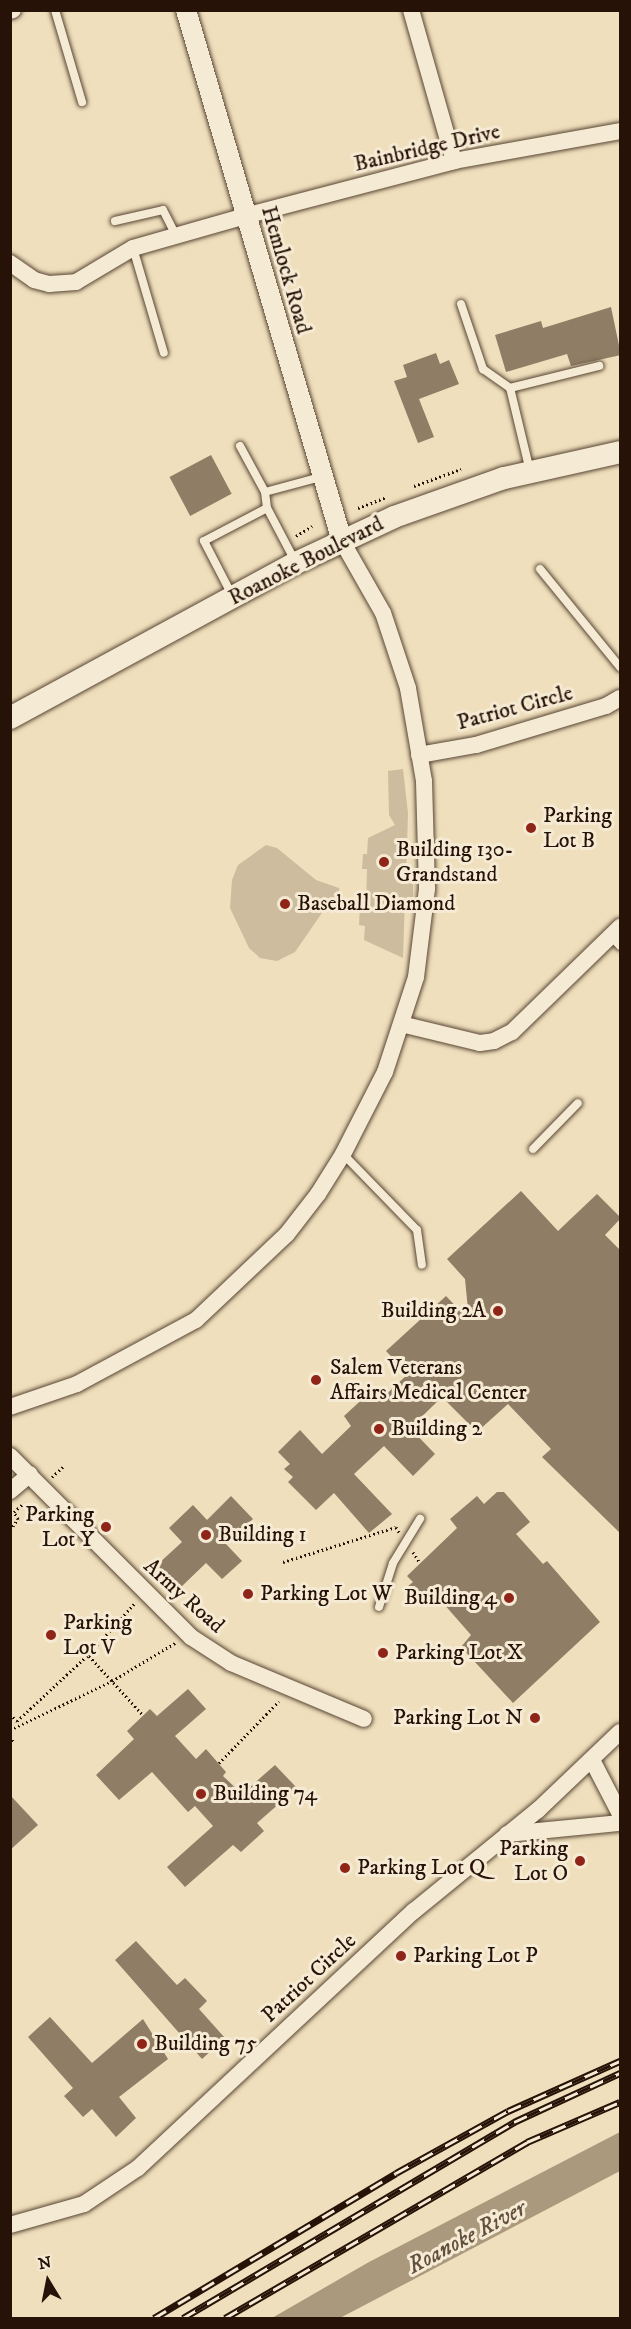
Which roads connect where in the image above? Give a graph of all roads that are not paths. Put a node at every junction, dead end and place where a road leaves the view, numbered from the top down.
1 (55, 10) edge
2 (186, 10) edge
3 (411, 10) edge
4 (82, 102) dead end
5 (621, 131) edge
6 (454, 162) junction
7 (245, 216) junction
8 (115, 221) dead end
9 (176, 236) junction
10 (133, 248) junction
11 (10, 263) edge
12 (461, 304) dead end
13 (164, 353) dead end
14 (599, 366) dead end
15 (510, 388) junction
16 (240, 446) dead end
17 (621, 452) edge
18 (530, 472) junction
19 (321, 477) junction
20 (265, 492) junction
21 (267, 508) junction
22 (342, 541) junction
23 (296, 563) junction
24 (540, 569) dead end
25 (233, 597) junction
26 (621, 667) edge
27 (618, 705) edge
28 (12, 714) edge
29 (419, 755) junction
30 (617, 937) edge
31 (401, 1024) junction
32 (578, 1104) dead end
33 (534, 1149) dead end
34 (344, 1154) junction
35 (422, 1265) dead end
36 (10, 1407) edge
37 (10, 1456) edge
38 (30, 1474) junction
39 (10, 1491) edge
40 (420, 1519) dead end
41 (380, 1607) dead end
42 (364, 1719) dead end
43 (621, 1732) edge
44 (592, 1760) junction
45 (621, 1814) edge
46 (621, 1823) edge
47 (507, 1834) junction
48 (10, 2225) edge

1 - 4 lane
2 - 7 street, Hemlock Road
3 - 6 street
5 - 6 street, Bainbridge Drive
6 - 7 street, Bainbridge Drive
7 - 9 street, Bainbridge Drive
7 - 19 street, Hemlock Road
8 - 9 lane
9 - 10 street, Bainbridge Drive
10 - 11 street, Bainbridge Drive
10 - 13 lane
12 - 15 lane
14 - 15 lane
15 - 18 lane
16 - 20 lane
17 - 18 main road, Roanoke Boulevard
18 - 22 main road, Roanoke Boulevard
19 - 20 lane
19 - 22 street, Hemlock Road
20 - 21 lane
21 - 23 lane
21 - 25 lane
22 - 23 main road, Roanoke Boulevard
22 - 29 street
23 - 25 main road, Roanoke Boulevard
24 - 26 lane
25 - 28 main road, Roanoke Boulevard
27 - 29 street, Patriot Circle
29 - 31 street
30 - 31 street
31 - 34 street
32 - 33 lane
34 - 35 lane
34 - 36 street
37 - 38 street, Army Road
38 - 39 street
38 - 42 street, Army Road
40 - 41 lane
43 - 44 street, Patriot Circle
44 - 45 street
44 - 47 street, Patriot Circle
46 - 47 street
47 - 48 street, Patriot Circle

